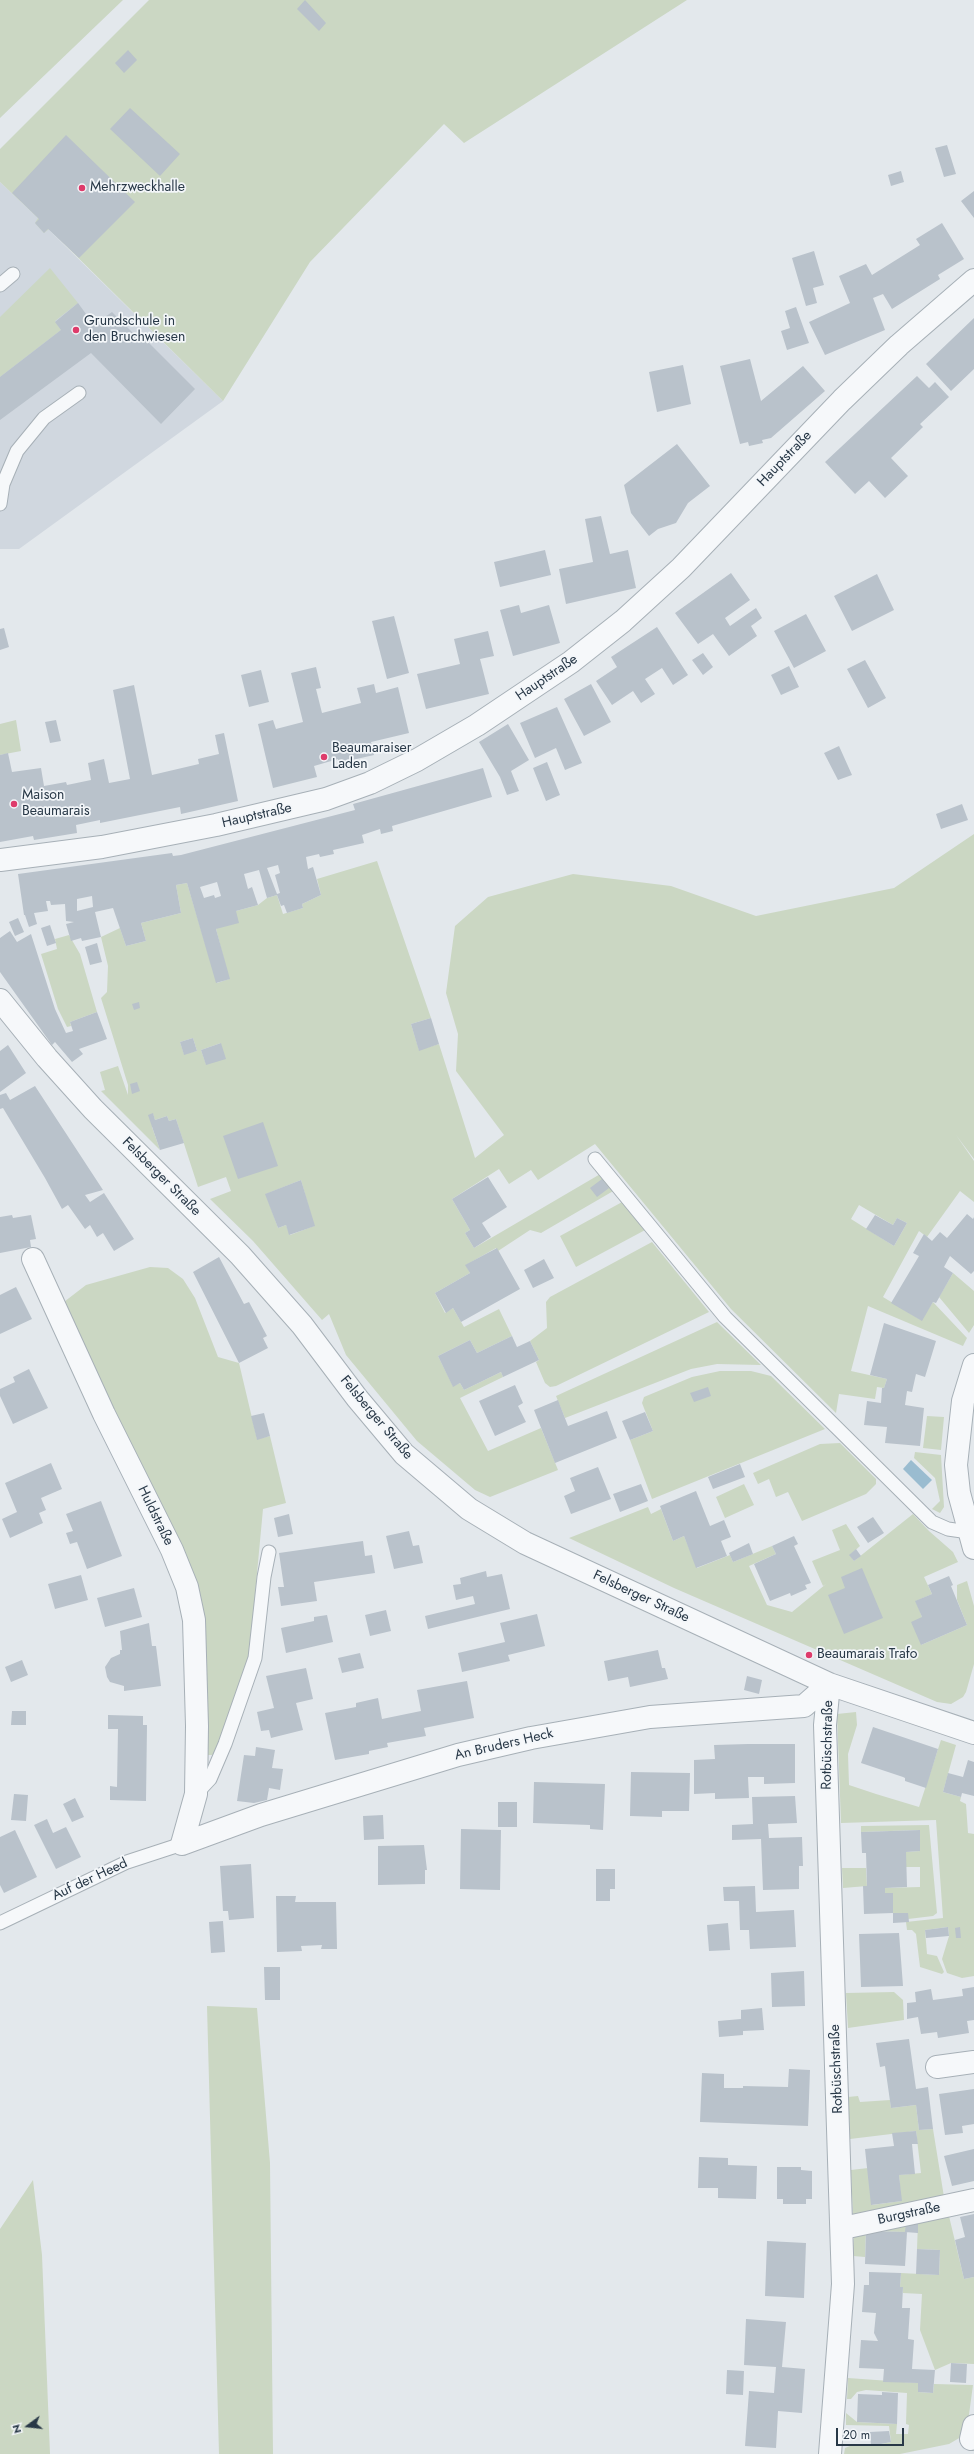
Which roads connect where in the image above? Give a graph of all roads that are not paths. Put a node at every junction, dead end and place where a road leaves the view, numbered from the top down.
1 (13, 274) dead end
2 (974, 280) edge
3 (0, 285) edge
4 (79, 393) dead end
5 (0, 504) edge
6 (0, 860) edge
7 (0, 1000) edge
8 (595, 1159) dead end
9 (33, 1259) dead end
10 (974, 1365) edge
11 (967, 1433) edge
12 (972, 1540) edge
13 (269, 1552) dead end
14 (830, 1684) junction
15 (974, 1733) edge
16 (196, 1794) junction
17 (182, 1844) junction
18 (0, 1923) edge
19 (974, 2062) edge
20 (937, 2067) dead end
21 (974, 2200) edge
22 (843, 2228) junction
23 (830, 2454) edge

1 - 3 lane
2 - 6 street, Hauptstraße
4 - 5 lane
7 - 14 street, Felsberger Straße
8 - 12 lane
9 - 16 street, Huldstraße
10 - 11 street
11 - 12 street
13 - 16 lane, Huldstraße
14 - 15 street, Felsberger Straße
14 - 17 street, An Bruders Heck
14 - 22 street, Rotbüschstraße
16 - 17 street, Huldstraße
17 - 18 lane, Auf der Heed
19 - 20 street
21 - 22 street, Burgstraße
22 - 23 street, Rotbüschstraße

